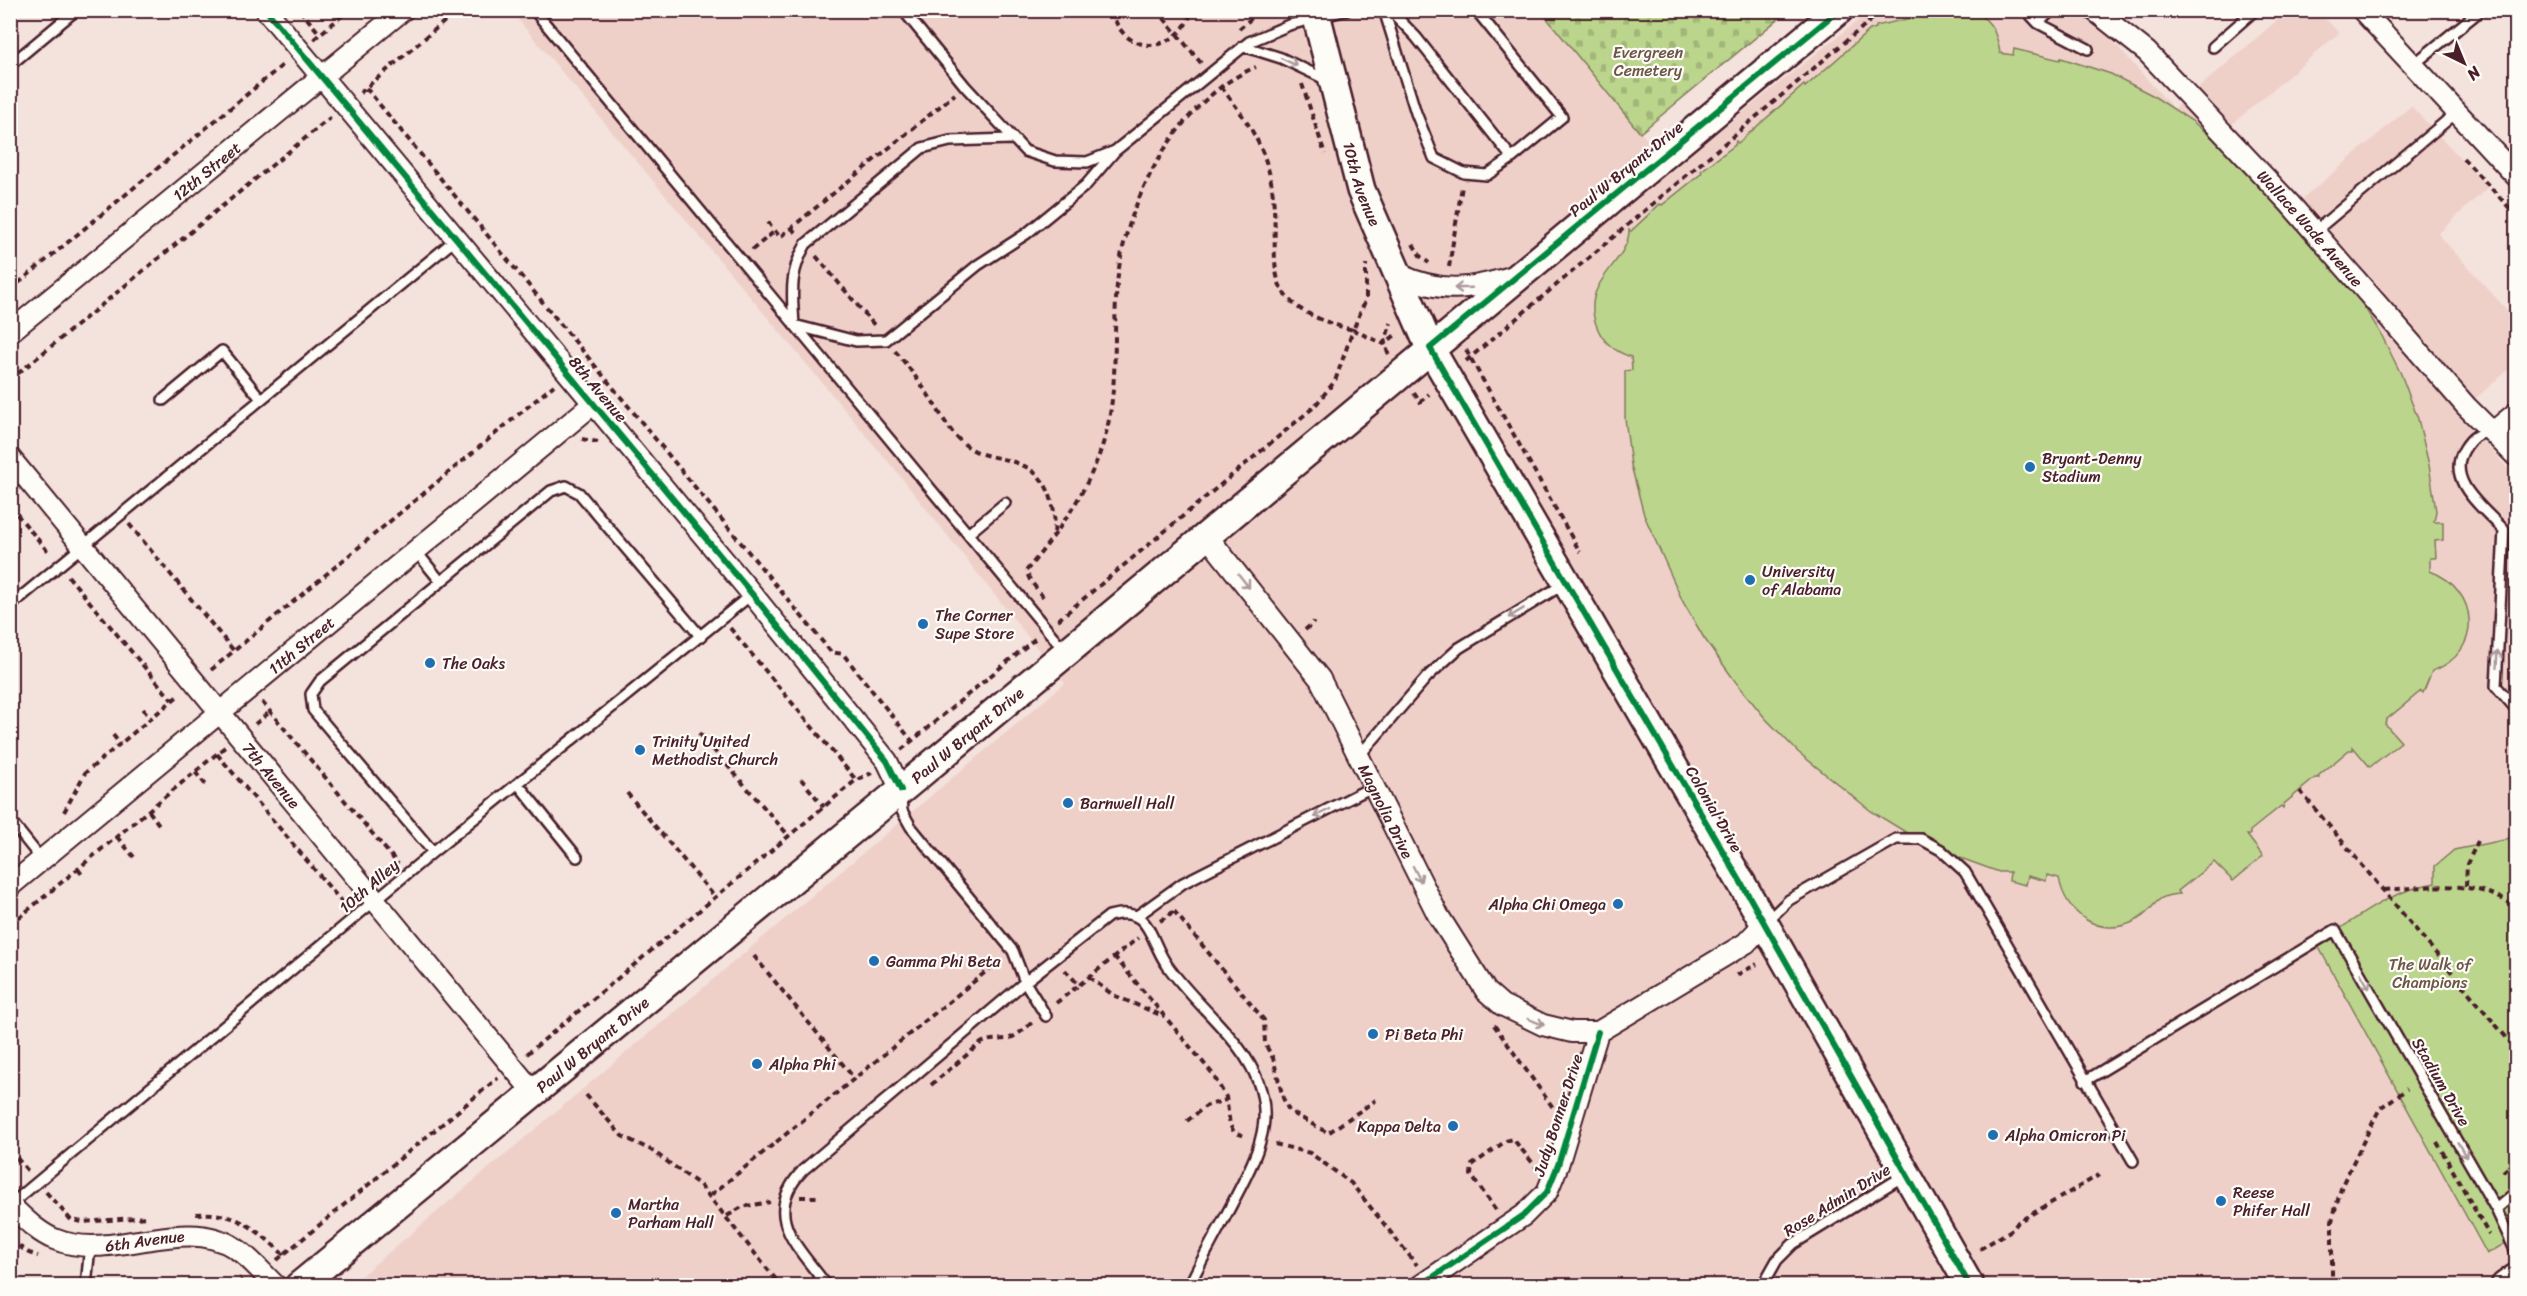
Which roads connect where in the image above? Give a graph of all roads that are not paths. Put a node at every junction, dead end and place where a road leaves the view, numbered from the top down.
1 (76, 10) edge
2 (266, 10) edge
3 (403, 10) edge
4 (534, 10) edge
5 (903, 10) edge
6 (1347, 10) edge
7 (1384, 10) edge
8 (1390, 10) edge
9 (1476, 10) edge
10 (1839, 10) edge
11 (2026, 10) edge
12 (2052, 10) edge
13 (2094, 10) edge
14 (2255, 10) edge
15 (2362, 10) edge
16 (2481, 10) edge
17 (1315, 14) edge
18 (2038, 23) junction
19 (1243, 46) junction
20 (2213, 47) dead end
21 (2088, 49) dead end
22 (10, 65) edge
23 (2413, 65) junction
24 (322, 77) junction
25 (1332, 83) junction
26 (2457, 112) junction
27 (1011, 139) junction
28 (1115, 151) junction
29 (1512, 158) junction
30 (2517, 176) edge
31 (2313, 233) junction
32 (456, 238) junction
33 (1398, 274) junction
34 (1519, 274) junction
35 (794, 325) junction
36 (10, 332) edge
37 (1430, 348) junction
38 (261, 399) junction
39 (163, 400) dead end
40 (593, 404) junction
41 (2517, 413) edge
42 (2493, 432) junction
43 (2517, 456) edge
44 (10, 458) edge
45 (1005, 503) dead end
46 (968, 534) junction
47 (1207, 536) junction
48 (83, 546) junction
49 (415, 550) junction
50 (441, 582) junction
51 (1567, 582) junction
52 (752, 594) junction
53 (10, 606) edge
54 (701, 637) junction
55 (1066, 652) junction
56 (2517, 709) edge
57 (219, 711) junction
58 (1359, 756) junction
59 (518, 784) junction
60 (1374, 786) junction
61 (901, 790) junction
62 (10, 820) edge
63 (432, 852) junction
64 (577, 857) dead end
65 (42, 860) junction
66 (10, 886) edge
67 (375, 901) junction
68 (1137, 916) junction
69 (1764, 924) junction
70 (1026, 982) junction
71 (1045, 1014) road end
72 (1598, 1032) junction
73 (2085, 1081) junction
74 (534, 1093) junction
75 (2133, 1161) dead end
76 (1906, 1174) junction
77 (2517, 1192) edge
78 (10, 1205) edge
79 (2496, 1209) junction
80 (90, 1246) junction
81 (2517, 1252) edge
82 (2517, 1278) edge
83 (1763, 1285) edge
84 (86, 1286) edge
85 (276, 1286) edge
86 (299, 1286) edge
87 (827, 1286) edge
88 (1189, 1286) edge
89 (1420, 1286) edge
90 (1970, 1286) edge
91 (2505, 1286) edge

1 - 22 lane
2 - 24 street, 8th Avenue
3 - 24 street, 12th Street
4 - 35 lane
5 - 27 lane
6 - 17 lane
7 - 29 lane
8 - 29 lane
9 - 29 lane
10 - 34 main road, Paul W Bryant Drive
11 - 18 lane
12 - 18 lane
13 - 31 street, Wallace Wade Avenue
14 - 20 lane
15 - 23 street
16 - 23 lane
17 - 19 lane
17 - 25 main road, 10th Avenue
18 - 21 lane
19 -> 25 lane
19 - 28 lane
23 - 26 street
24 - 32 street, 8th Avenue
24 - 36 street, 12th Street
25 - 33 main road, 10th Avenue
26 - 30 street
26 - 31 lane
27 - 28 lane
27 - 35 lane
28 - 35 lane
31 - 42 street, Wallace Wade Avenue
32 - 38 lane
32 - 40 street, 8th Avenue
34 -> 33 street, Paul W Bryant Drive
33 - 37 main road, 10th Avenue
34 - 37 main road, Paul W Bryant Drive
35 - 46 lane
37 - 47 main road, Paul W Bryant Drive
37 - 51 main road, Colonial Drive
38 - 39 lane
38 - 48 lane
40 - 49 street, 11th Street
40 - 52 street, 8th Avenue
41 - 42 street
42 - 43 street, Wallace Wade Avenue
56 -> 42 lane
44 - 48 street, 7th Avenue
45 - 46 lane
46 - 55 lane
47 - 55 main road, Paul W Bryant Drive
47 -> 58 street, Magnolia Drive
48 - 53 lane
48 - 57 street, 7th Avenue
49 - 50 lane
49 - 57 street, 11th Street
50 - 54 lane
50 - 63 lane
51 -> 58 lane
51 - 69 main road, Colonial Drive
52 - 54 lane, 10th Alley
52 - 61 street, 8th Avenue
54 - 59 lane, 10th Alley
55 - 61 main road, Paul W Bryant Drive
57 - 65 street, 11th Street
57 - 67 street, 7th Avenue
58 - 60 street, Magnolia Drive
59 - 63 lane, 10th Alley
59 - 64 lane
60 -> 68 lane
60 -> 72 street, Magnolia Drive
61 - 70 lane
61 - 74 main road, Paul W Bryant Drive
62 - 65 lane
63 - 67 lane, 10th Alley
65 - 66 street, 11th Street
67 - 74 street, 7th Avenue
67 - 78 lane, 10th Alley
68 - 70 lane
68 - 88 lane
69 - 72 street
69 - 73 lane
69 - 76 main road, Colonial Drive
70 - 71 lane
70 - 87 lane
72 - 89 street, Judy Bonner Drive
73 - 75 lane
73 -> 79 lane, Stadium Drive
74 - 86 main road, Paul W Bryant Drive
76 - 83 lane, Rose Admin Drive
76 - 90 main road, Colonial Drive
77 - 79 lane
78 - 80 street, 6th Avenue
79 - 81 lane, Stadium Drive
80 - 84 lane
80 - 85 street, 6th Avenue
82 - 91 main road

